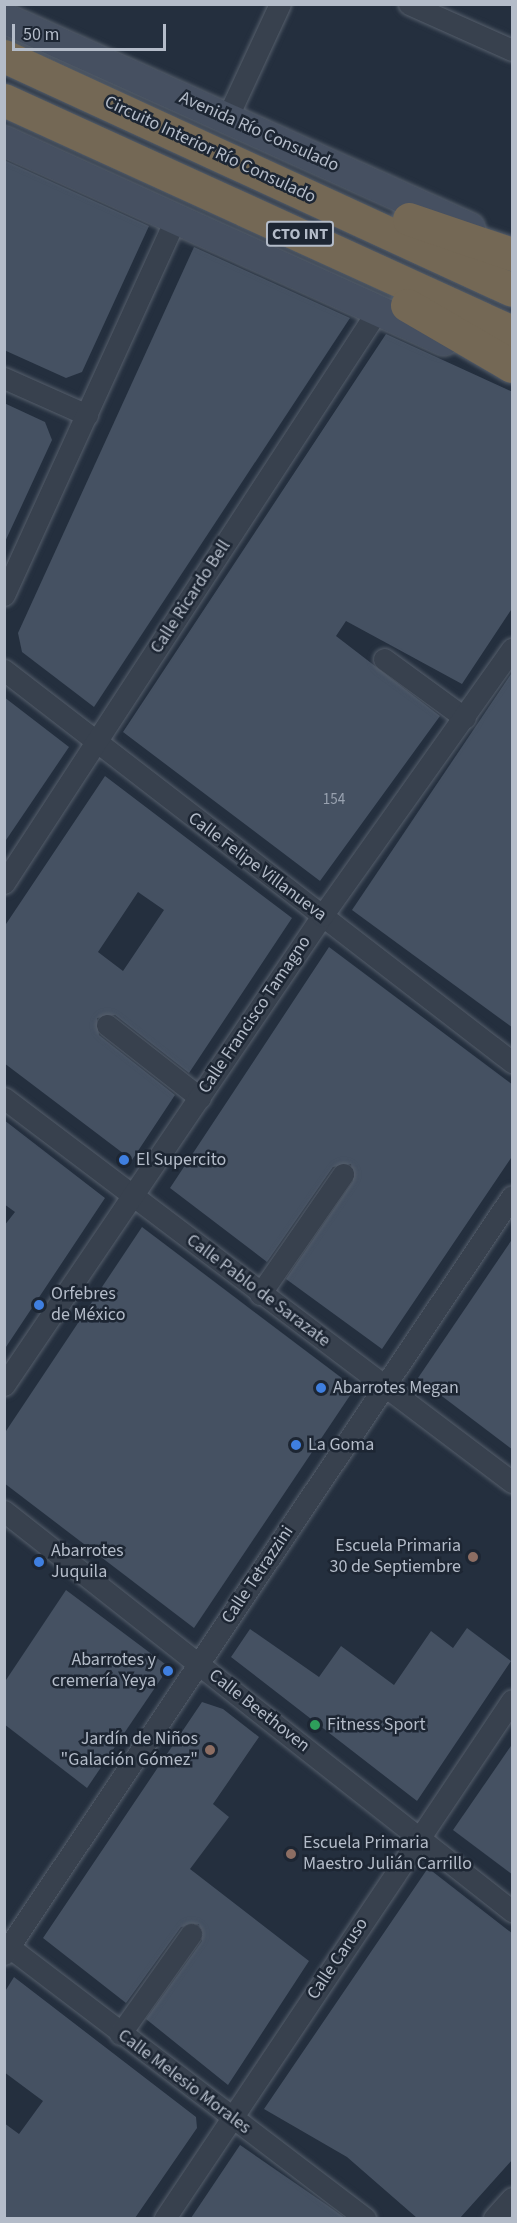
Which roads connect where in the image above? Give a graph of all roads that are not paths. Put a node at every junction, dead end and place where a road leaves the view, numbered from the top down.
1 (280, 4) edge
2 (409, 4) edge
3 (4, 18) edge
4 (513, 50) edge
5 (4, 56) edge
6 (4, 100) edge
7 (227, 118) junction
8 (4, 141) edge
9 (289, 186) junction
10 (175, 219) junction
11 (293, 231) junction
12 (513, 249) edge
13 (513, 254) edge
14 (513, 290) edge
15 (377, 310) junction
16 (513, 332) edge
17 (513, 366) edge
18 (513, 372) edge
19 (4, 378) edge
20 (87, 415) junction
21 (4, 595) edge
22 (513, 649) edge
23 (384, 659) dead end
24 (4, 670) edge
25 (465, 718) junction
26 (95, 744) junction
27 (4, 883) edge
28 (322, 916) junction
29 (107, 1025) dead end
30 (513, 1062) edge
31 (4, 1098) edge
32 (200, 1098) junction
33 (343, 1174) dead end
34 (132, 1196) junction
35 (513, 1196) edge
36 (260, 1294) junction
37 (4, 1385) edge
38 (387, 1387) junction
39 (513, 1482) edge
40 (4, 1511) edge
41 (198, 1664) junction
42 (513, 1700) edge
43 (421, 1836) junction
44 (513, 1911) edge
45 (191, 1934) dead end
46 (6, 1948) edge
47 (120, 2034) junction
48 (231, 2118) junction
49 (165, 2218) edge
50 (365, 2218) edge

1 - 7 street
2 - 4 street
3 - 7 main road, Avenida Río Consulado
5 - 9 highway, Circuito Interior Río Consulado / CTO INT
6 - 11 highway, Circuito Interior Río Consulado / CTO INT
7 - 12 main road, Avenida Río Consulado
8 - 10 main road, CTO INT
9 - 13 highway
9 - 14 highway, Circuito Interior Río Consulado / CTO INT
10 - 15 main road, CTO INT
10 - 20 street
11 - 16 highway, Circuito Interior Río Consulado / CTO INT
11 - 17 highway
15 - 18 main road, CTO INT
15 - 26 street, Calle Ricardo Bell
19 - 20 street
20 - 21 street
22 - 25 street, Calle Francisco Tamagno
23 - 25 street
24 - 26 street, Calle Felipe Villanueva
25 - 28 street, Calle Francisco Tamagno
26 - 27 street, Calle Ricardo Bell
26 - 28 street, Calle Felipe Villanueva
28 - 30 street, Calle Felipe Villanueva
28 - 32 street, Calle Francisco Tamagno
29 - 32 street
31 - 34 street, Calle Pablo de Sarazate
32 - 34 street, Calle Francisco Tamagno
33 - 36 street
34 - 36 street, Calle Pablo de Sarazate
34 - 37 street, Calle Francisco Tamagno
35 - 38 street, Calle Tetrazzini
36 - 38 street, Calle Pablo de Sarazate
38 - 39 street, Calle Pablo de Sarazate
38 - 41 street, Calle Tetrazzini
40 - 41 street, Calle Beethoven
41 - 43 street, Calle Beethoven
41 - 46 street, Calle Tetrazzini
42 - 43 street, Calle Caruso
43 - 44 street, Calle Beethoven
43 - 48 street, Calle Caruso
45 - 47 street
46 - 47 street, Calle Melesio Morales
47 - 48 street, Calle Melesio Morales
48 - 49 street, Calle Caruso
48 - 50 street, Calle Melesio Morales

